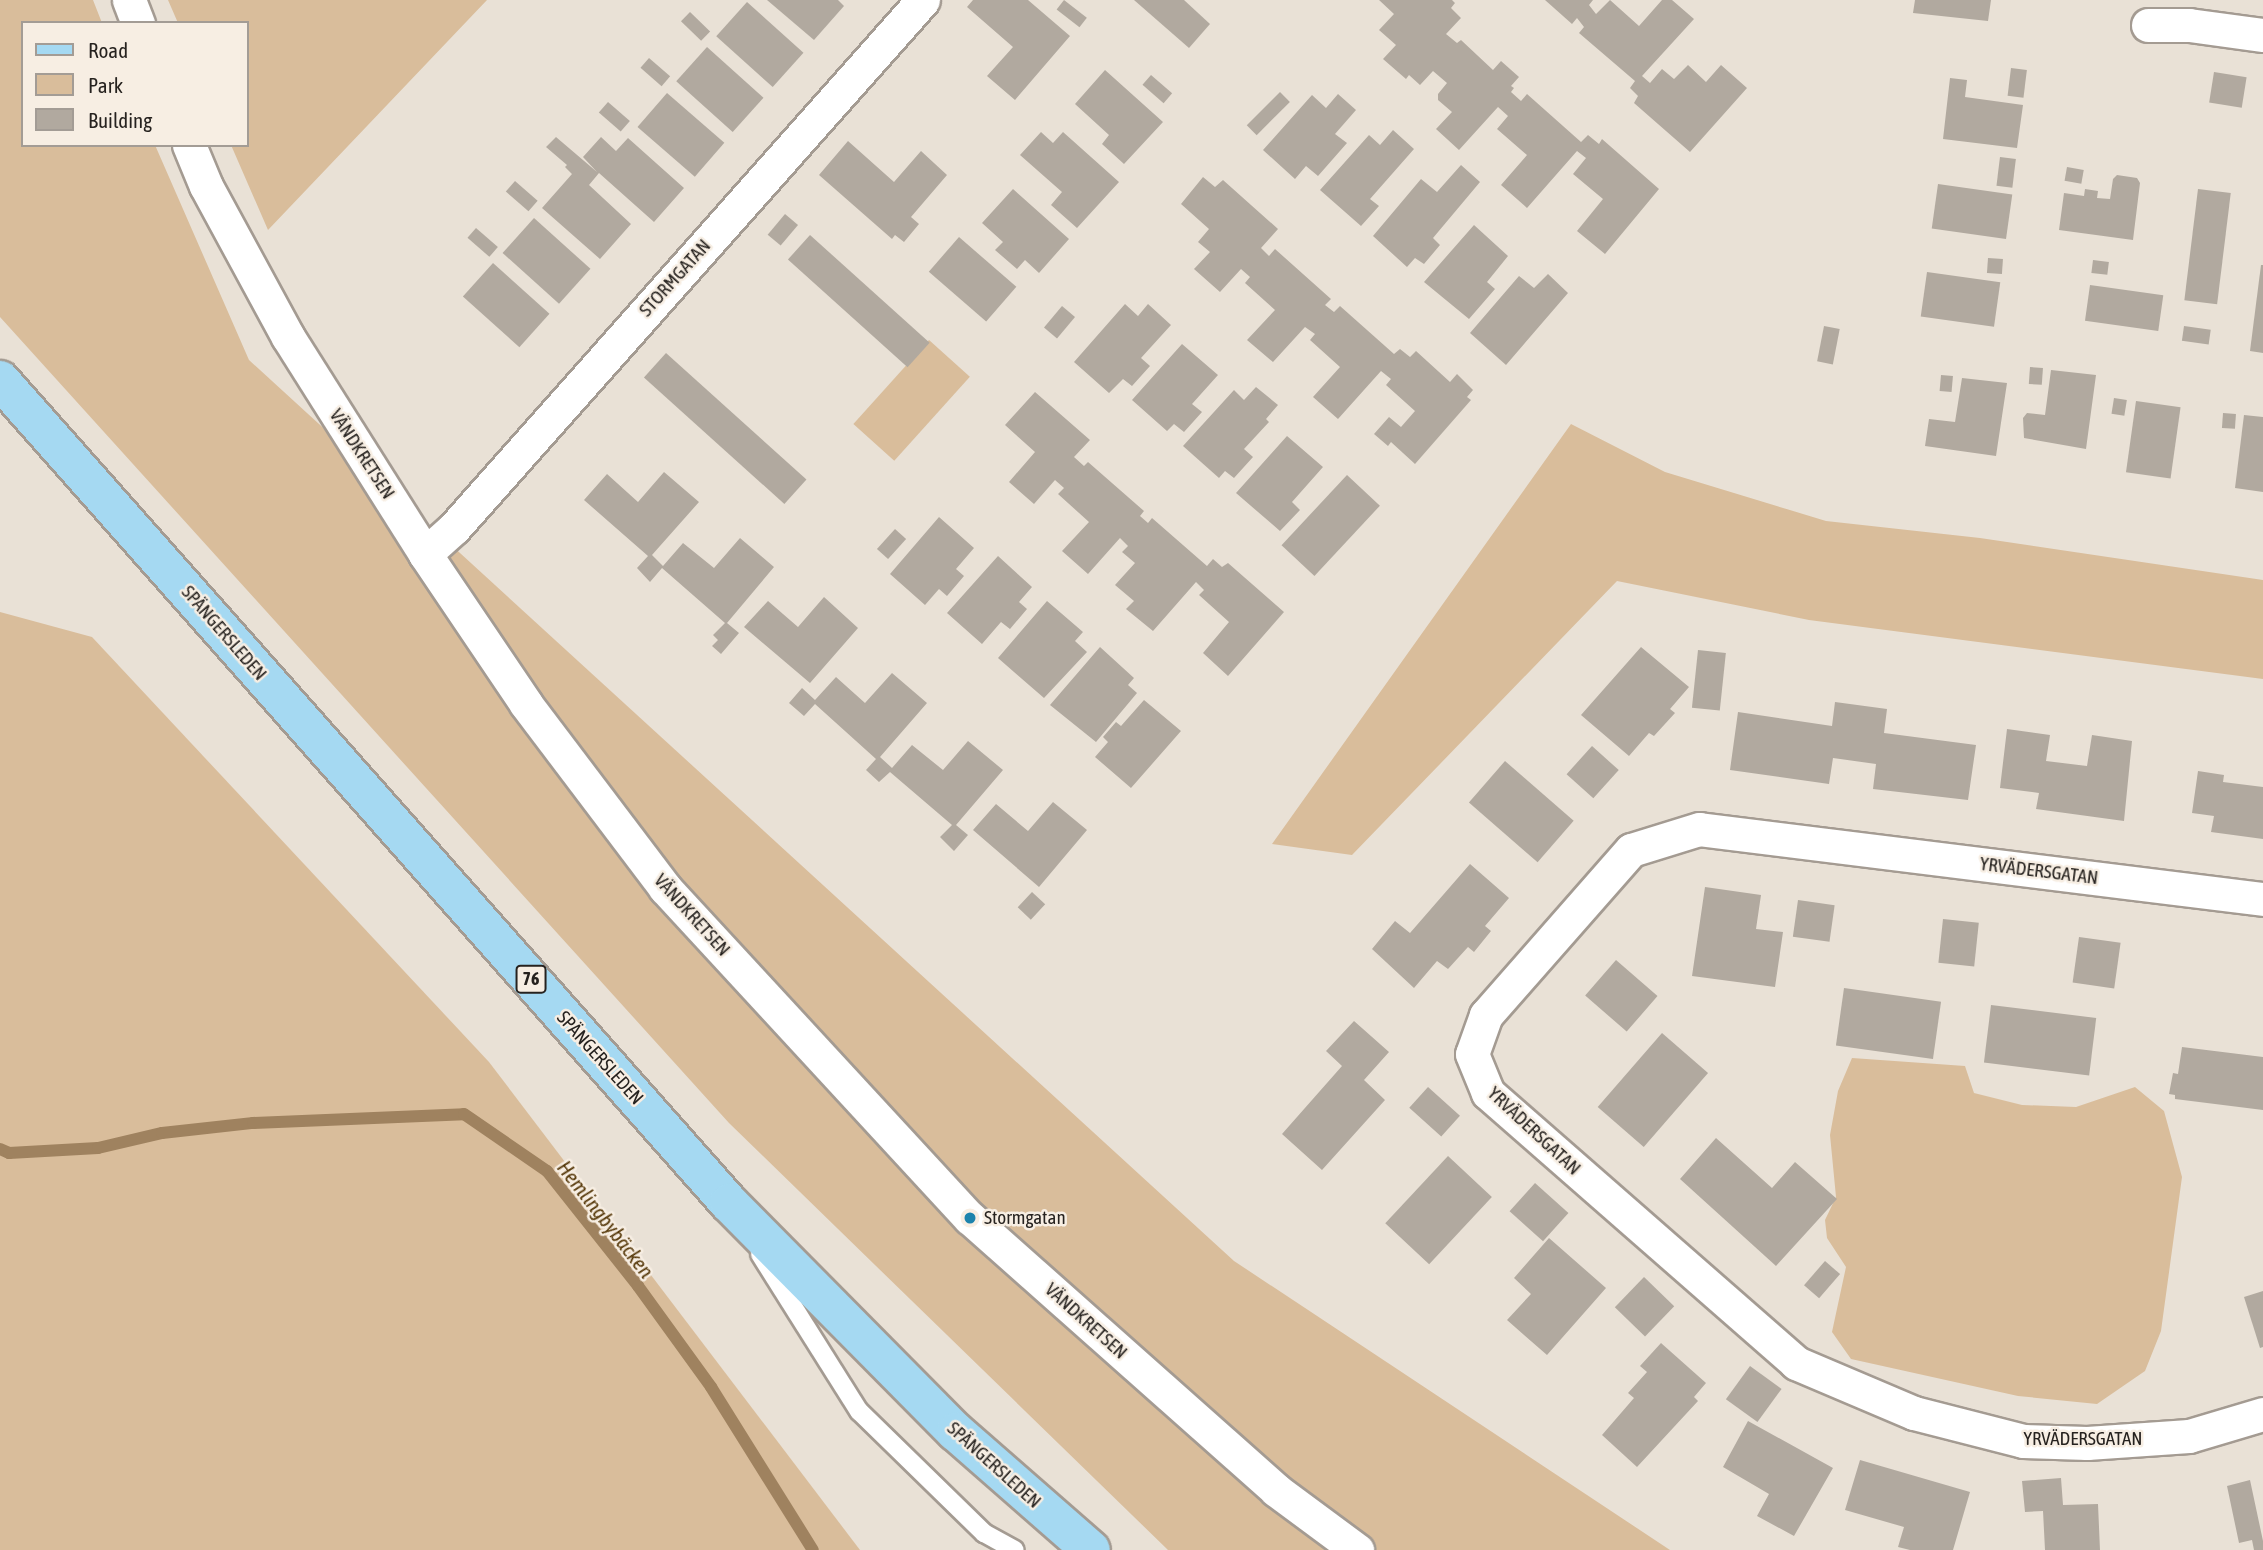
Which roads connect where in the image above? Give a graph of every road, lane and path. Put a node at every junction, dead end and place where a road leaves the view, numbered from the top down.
1 (129, 0) edge
2 (923, 0) edge
3 (137, 21) edge
4 (2148, 25) dead end
5 (2263, 35) edge
6 (190, 147) edge
7 (0, 380) edge
8 (425, 554) junction
9 (2263, 900) edge
10 (729, 1203) junction
11 (2263, 1414) edge
12 (1015, 1550) edge
13 (1091, 1550) edge
14 (1357, 1550) edge

1 - 3 street
2 - 8 street, STORMGATAN
4 - 5 street
6 - 8 street, VÄNDKRETSEN
7 - 10 main road, SPÄNGERSLEDEN / 76
8 - 14 street, VÄNDKRETSEN
9 - 11 street, YRVÄDERSGATAN
10 - 12 lane
10 - 13 main road, SPÄNGERSLEDEN / 76

